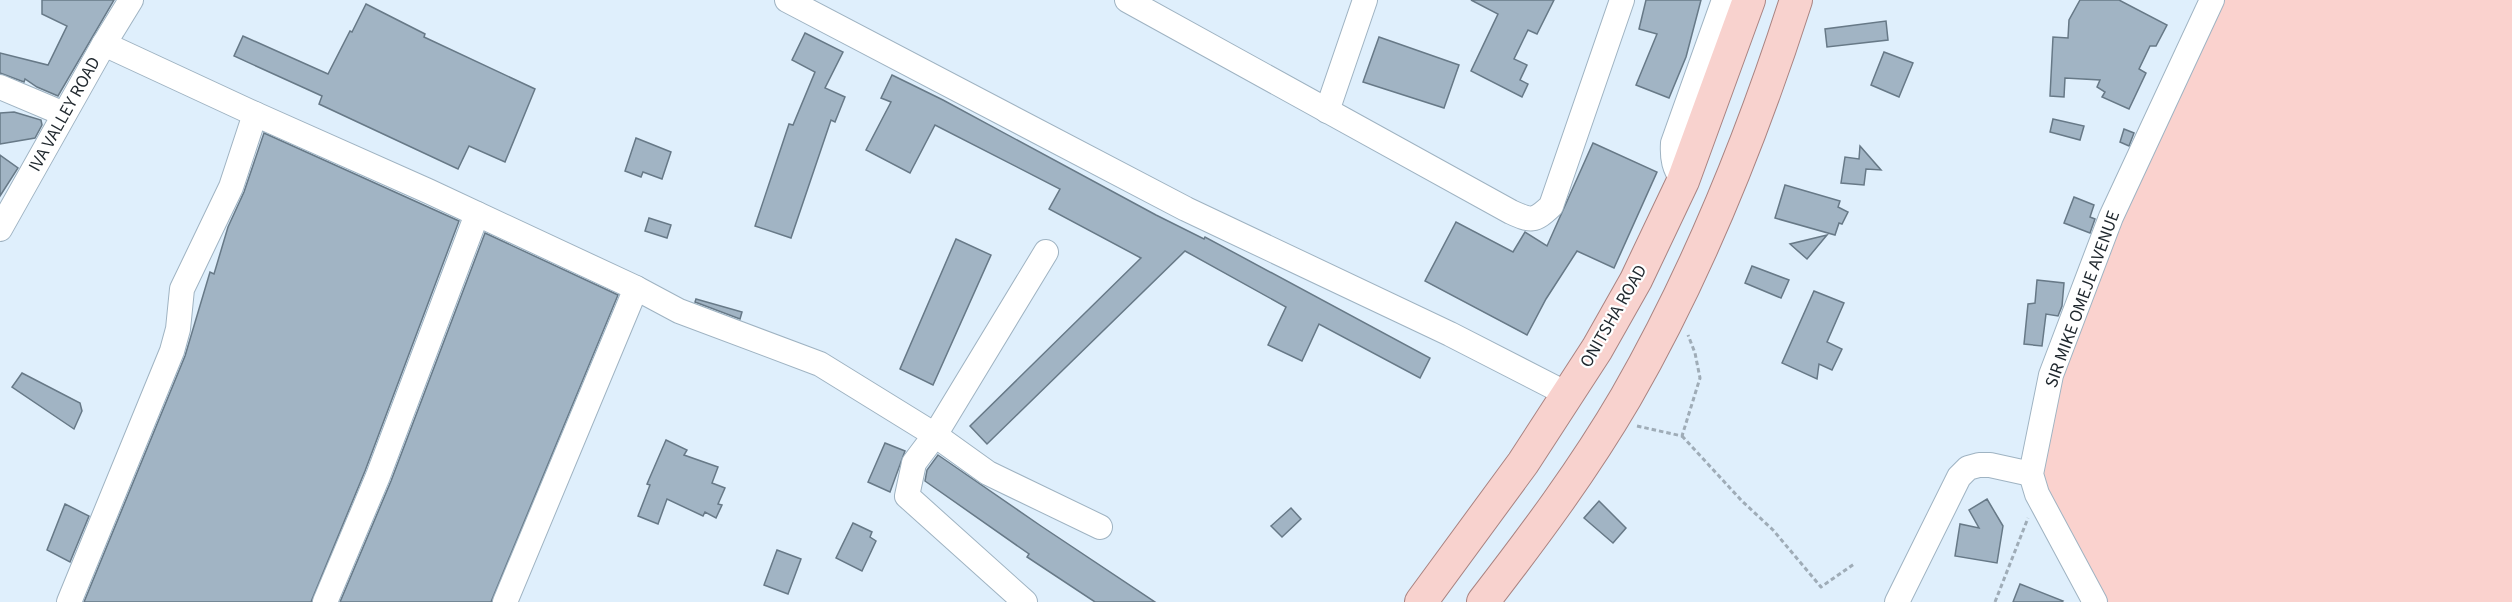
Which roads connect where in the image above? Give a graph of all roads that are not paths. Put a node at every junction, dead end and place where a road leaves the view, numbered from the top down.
1 (130, 0) edge
2 (787, 0) edge
3 (1127, 0) edge
4 (1365, 0) edge
5 (1622, 0) edge
6 (1724, 0) edge
7 (1749, 0) edge
8 (1796, 0) edge
9 (2212, 0) edge
10 (104, 44) junction
11 (0, 87) edge
12 (1327, 111) junction
13 (64, 114) junction
14 (255, 114) junction
15 (1683, 181) junction
16 (477, 214) junction
17 (0, 229) edge
18 (1046, 252) dead end
19 (636, 288) junction
20 (1567, 394) junction
21 (935, 435) junction
22 (2034, 484) junction
23 (1100, 527) dead end
24 (69, 602) edge
25 (325, 602) edge
26 (505, 602) edge
27 (1025, 602) edge
28 (1421, 602) edge
29 (1483, 602) edge
30 (1897, 602) edge
31 (2096, 602) edge

1 - 10 street, IVA VALLEY ROAD
2 - 20 street
3 - 12 street
4 - 12 street
5 - 12 street
6 - 15 street
7 - 15 main road, ONITSHA ROAD
8 - 29 main road
9 - 22 street, SIR MIKE OMEJE AVENUE
10 - 13 street, IVA VALLEY ROAD
10 - 14 street
11 - 13 street
13 - 17 street, IVA VALLEY ROAD
14 - 16 street
14 - 24 street
15 - 20 main road, ONITSHA ROAD
16 - 19 street
16 - 25 street
18 - 21 street
19 - 21 street
19 - 26 street
20 - 28 main road, ONITSHA ROAD
21 - 23 street
21 - 27 street
22 - 30 street
22 - 31 street

